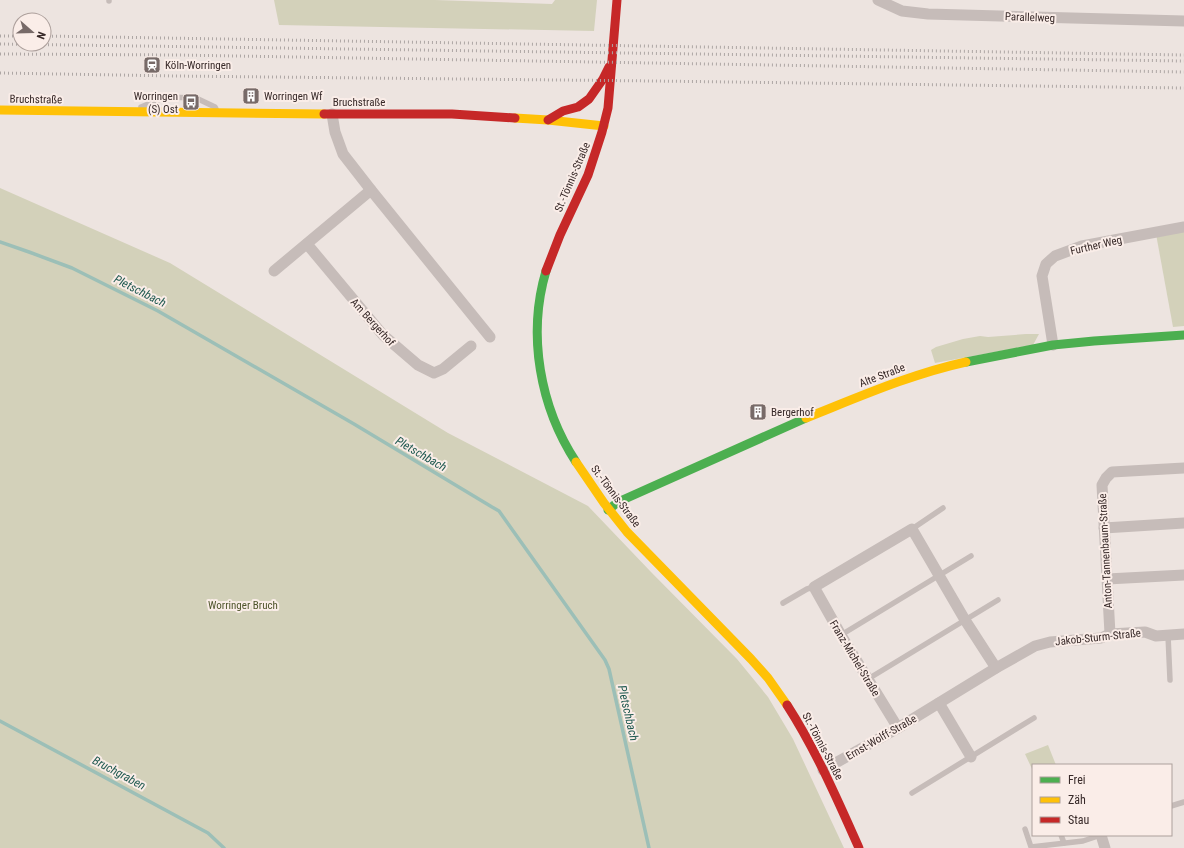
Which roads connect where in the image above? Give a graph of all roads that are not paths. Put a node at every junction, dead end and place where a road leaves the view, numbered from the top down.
1 (617, 0) edge
2 (878, 0) edge
3 (1184, 22) edge
4 (613, 60) junction
5 (0, 110) edge
6 (130, 112) junction
7 (218, 113) junction
8 (332, 114) junction
9 (548, 120) junction
10 (604, 126) junction
11 (371, 190) junction
12 (1184, 227) edge
13 (307, 244) junction
14 (274, 271) dead end
15 (1184, 335) edge
16 (490, 337) dead end
17 (1053, 345) junction
18 (471, 346) dead end
19 (1184, 468) edge
20 (942, 508) dead end
21 (608, 510) junction
22 (1184, 523) edge
23 (1104, 528) junction
24 (912, 529) junction
25 (971, 556) dead end
26 (1184, 575) edge
27 (939, 576) junction
28 (1107, 580) junction
29 (814, 587) junction
30 (998, 600) dead end
31 (783, 604) dead end
32 (965, 620) junction
33 (1110, 634) junction
34 (1184, 634) edge
35 (841, 635) junction
36 (1168, 635) junction
37 (1036, 646) joint
38 (996, 668) junction
39 (868, 679) junction
40 (1170, 680) dead end
41 (939, 703) junction
42 (1034, 718) dead end
43 (898, 728) junction
44 (971, 757) junction
45 (823, 770) junction
46 (912, 793) dead end
47 (1184, 802) edge
48 (1172, 804) edge
49 (1025, 829) dead end
50 (1061, 836) edge
51 (1098, 836) edge
52 (1101, 836) edge
53 (1064, 843) junction
54 (859, 848) edge
55 (1106, 848) edge

1 - 4 main road
2 - 3 street, Parallelweg
4 - 9 main road
4 - 10 main road
5 - 6 main road, Bruchstraße
6 - 7 main road, Bruchstraße
6 - 7 lane
7 - 8 main road, Bruchstraße
8 - 9 main road, Bruchstraße
8 - 11 street
9 - 10 main road, Bruchstraße
10 - 21 main road, St.-Tönnis-Straße
11 - 13 street
11 - 16 street
12 - 17 street, Further Weg
13 - 14 street
13 - 18 street, Am Bergerhof
15 - 17 main road, Alte Straße
17 - 21 main road, Alte Straße
19 - 23 street, Anton-Tannenbaum-Straße
20 - 24 lane
21 - 45 main road, St.-Tönnis-Straße
22 - 23 street
23 - 28 street, Anton-Tannenbaum-Straße
24 - 27 street
24 - 29 street
25 - 27 lane
26 - 28 street
27 - 32 street
27 - 35 lane
28 - 33 street, Anton-Tannenbaum-Straße
29 - 31 lane
29 - 35 street, Franz-Michel-Straße
30 - 32 lane
32 - 38 street
32 - 39 lane
33 - 36 street, Jakob-Sturm-Straße
33 - 37 street, Jakob-Sturm-Straße
34 - 36 street, Jakob-Sturm-Straße
35 - 39 street, Franz-Michel-Straße
36 - 40 lane
37 - 38 street, Ernst-Wolff-Straße
38 - 41 street, Ernst-Wolff-Straße
39 - 43 street, Franz-Michel-Straße
41 - 43 street, Ernst-Wolff-Straße
41 - 44 street
42 - 44 lane
43 - 45 street, Ernst-Wolff-Straße
44 - 46 lane
45 - 54 main road, St.-Tönnis-Straße
47 - 48 lane
49 - 53 lane
50 - 53 lane
51 - 53 lane
52 - 55 street

